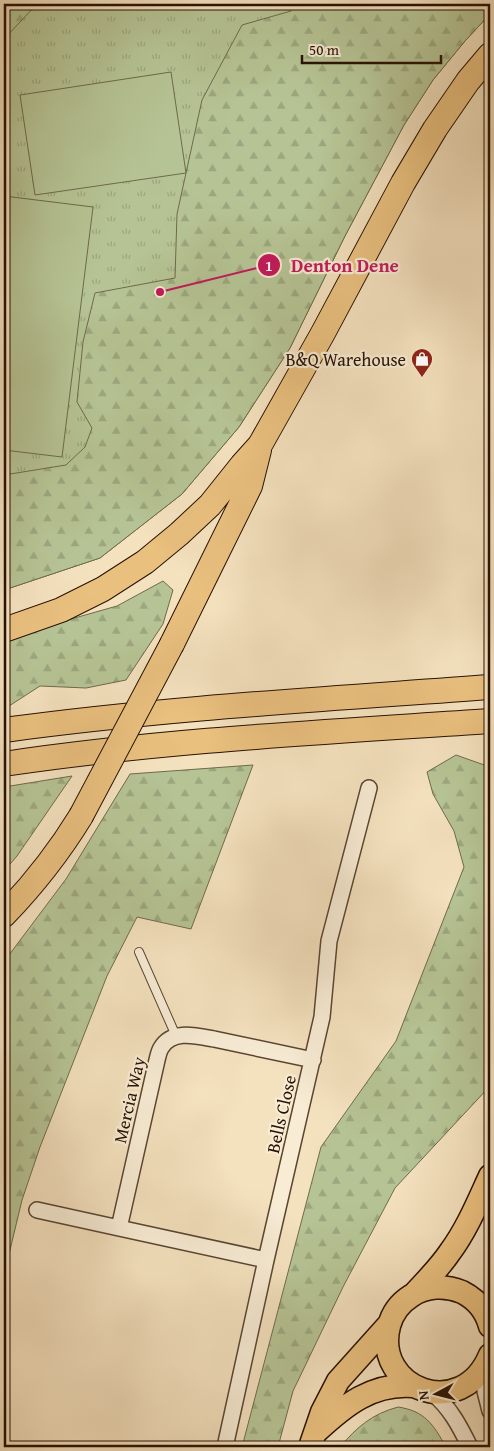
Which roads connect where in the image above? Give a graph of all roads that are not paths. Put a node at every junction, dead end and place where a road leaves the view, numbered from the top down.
1 (490, 55) edge
2 (260, 445) junction
3 (4, 630) edge
4 (490, 687) edge
5 (490, 721) edge
6 (4, 730) edge
7 (4, 764) edge
8 (369, 788) dead end
9 (4, 915) edge
10 (139, 952) dead end
11 (176, 1036) junction
12 (313, 1060) junction
13 (490, 1176) edge
14 (37, 1210) dead end
15 (119, 1228) junction
16 (266, 1260) junction
17 (414, 1294) junction
18 (390, 1323) junction
19 (490, 1326) edge
20 (488, 1361) edge
21 (431, 1395) junction
22 (490, 1411) edge
23 (312, 1441) edge
24 (225, 1447) edge
25 (470, 1447) edge

1 - 2 highway
2 - 3 highway
2 - 9 highway, bridge
4 - 6 highway
5 - 7 highway
8 - 12 street, Bells Close
10 - 11 lane
11 - 12 street
11 - 15 street, Mercia Way
12 - 16 street, Bells Close
13 - 17 main road
14 - 15 street
15 - 16 street
16 - 24 street, Bells Close
17 - 18 main road
17 - 19 main road
18 - 21 main road
18 - 23 main road
20 - 21 main road
20 - 22 street
21 - 23 main road
21 - 25 street

